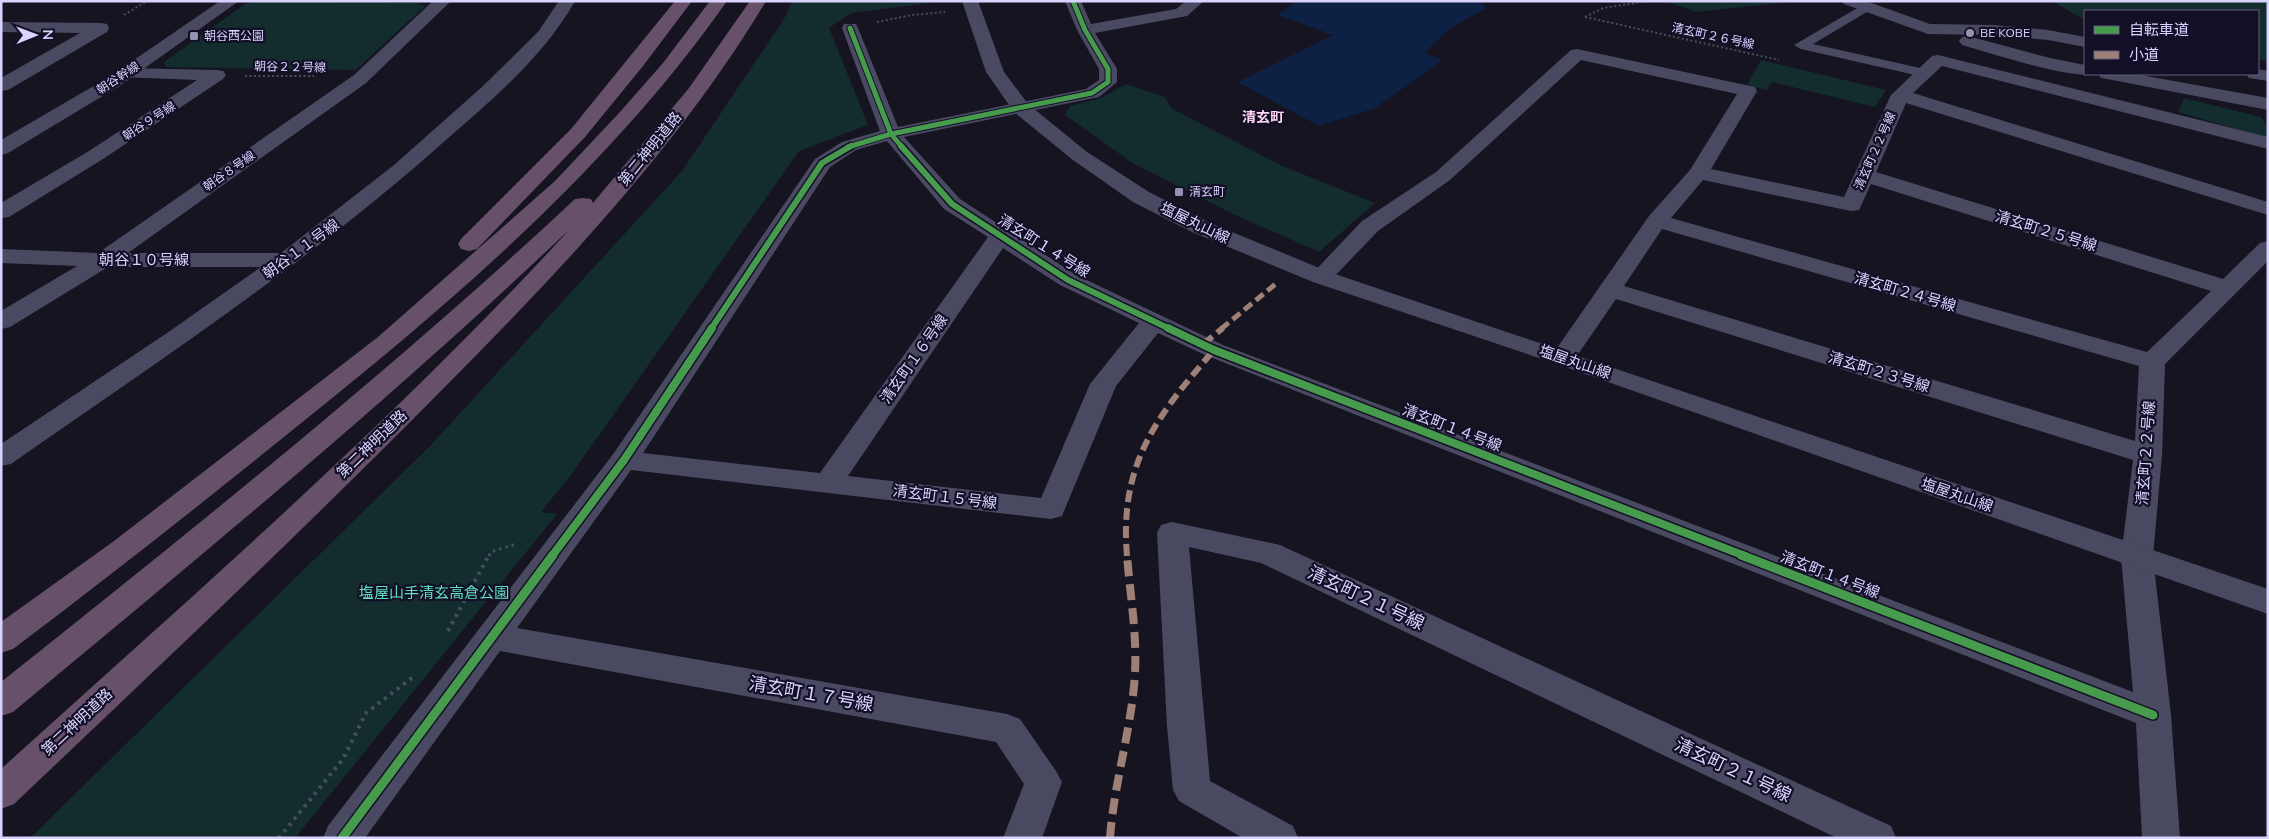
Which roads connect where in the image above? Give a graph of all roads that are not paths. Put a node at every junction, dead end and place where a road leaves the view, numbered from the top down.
1 (231, 1) edge
2 (443, 1) edge
3 (567, 1) edge
4 (684, 1) edge
5 (719, 1) edge
6 (758, 1) edge
7 (970, 1) edge
8 (1072, 1) edge
9 (1196, 1) edge
10 (1858, 4) edge
11 (1, 26) edge
12 (850, 28) road end
13 (1946, 29) junction
14 (1085, 30) junction
15 (1964, 40) junction
16 (2084, 42) edge
17 (1931, 66) junction
18 (714, 68) junction
19 (2084, 70) edge
20 (126, 73) junction
21 (2112, 75) edge
22 (1, 86) edge
23 (1900, 95) junction
24 (2268, 104) edge
25 (1021, 108) junction
26 (891, 134) junction
27 (2268, 144) edge
28 (1, 149) edge
29 (1698, 173) junction
30 (1865, 175) junction
31 (2268, 209) edge
32 (1, 212) edge
33 (1657, 221) junction
34 (1001, 235) junction
35 (2268, 248) edge
36 (1, 256) edge
37 (103, 260) junction
38 (286, 260) junction
39 (1321, 277) junction
40 (2227, 288) junction
41 (1610, 289) junction
42 (1154, 321) junction
43 (1, 322) edge
44 (1563, 358) junction
45 (2152, 362) junction
46 (248, 453) junction
47 (2148, 455) junction
48 (1, 457) edge
49 (624, 460) junction
50 (828, 484) junction
51 (2137, 557) junction
52 (2268, 602) edge
53 (493, 637) junction
54 (1, 640) edge
55 (1, 702) edge
56 (2153, 715) junction
57 (1, 793) edge
58 (342, 838) edge
59 (1022, 838) edge
60 (1279, 838) edge
61 (1877, 838) edge
62 (2161, 838) edge

1 - 20 street, 朝谷幹線
2 - 37 street, 朝谷８号線
3 - 38 street, 朝谷１１号線
4 - 46 highway
5 - 46 highway
6 - 18 highway, 第二神明道路
7 - 25 street, 塩屋丸山線
8 - 14 street
9 - 14 street
10 - 13 street
10 - 17 lane
11 - 22 street
12 - 26 street, 清玄町１４号線
13 - 15 street
13 - 16 street
14 - 25 street
15 - 17 street
15 - 19 street
17 - 23 street
17 - 27 street
18 - 55 highway, 第二神明道路
18 - 57 highway, 第二神明道路
20 - 28 street, 朝谷幹線
20 - 32 street, 朝谷９号線
21 - 24 street
23 - 30 street, 清玄町２２号線
23 - 31 street, 清玄町２２号線
25 - 26 street
25 - 39 street, 塩屋丸山線
26 - 34 street, 清玄町１４号線
26 - 49 street
29 - 30 street, 清玄町２２号線
29 - 33 street
29 - 39 street
30 - 40 street, 清玄町２５号線
33 - 41 street
33 - 45 street, 清玄町２４号線
34 - 42 street, 清玄町１４号線
34 - 50 street, 清玄町１６号線
35 - 40 street
36 - 37 street, 朝谷１０号線
37 - 38 street, 朝谷１０号線
37 - 43 street, 朝谷８号線
38 - 48 street, 朝谷１１号線
39 - 44 street, 塩屋丸山線
40 - 45 street
41 - 44 street
41 - 47 street, 清玄町２３号線
42 - 50 street, 清玄町１５号線
42 - 56 street, 清玄町１４号線
44 - 51 street, 塩屋丸山線
45 - 47 street, 清玄町２２号線
46 - 54 highway
47 - 51 street, 清玄町２２号線
49 - 50 street, 清玄町１５号線
49 - 53 street
51 - 52 street, 塩屋丸山線
51 - 56 street, 清玄町２２号線
53 - 58 street
53 - 59 street, 清玄町１７号線
56 - 62 street, 清玄町２２号線
60 - 61 street, 清玄町２１号線

